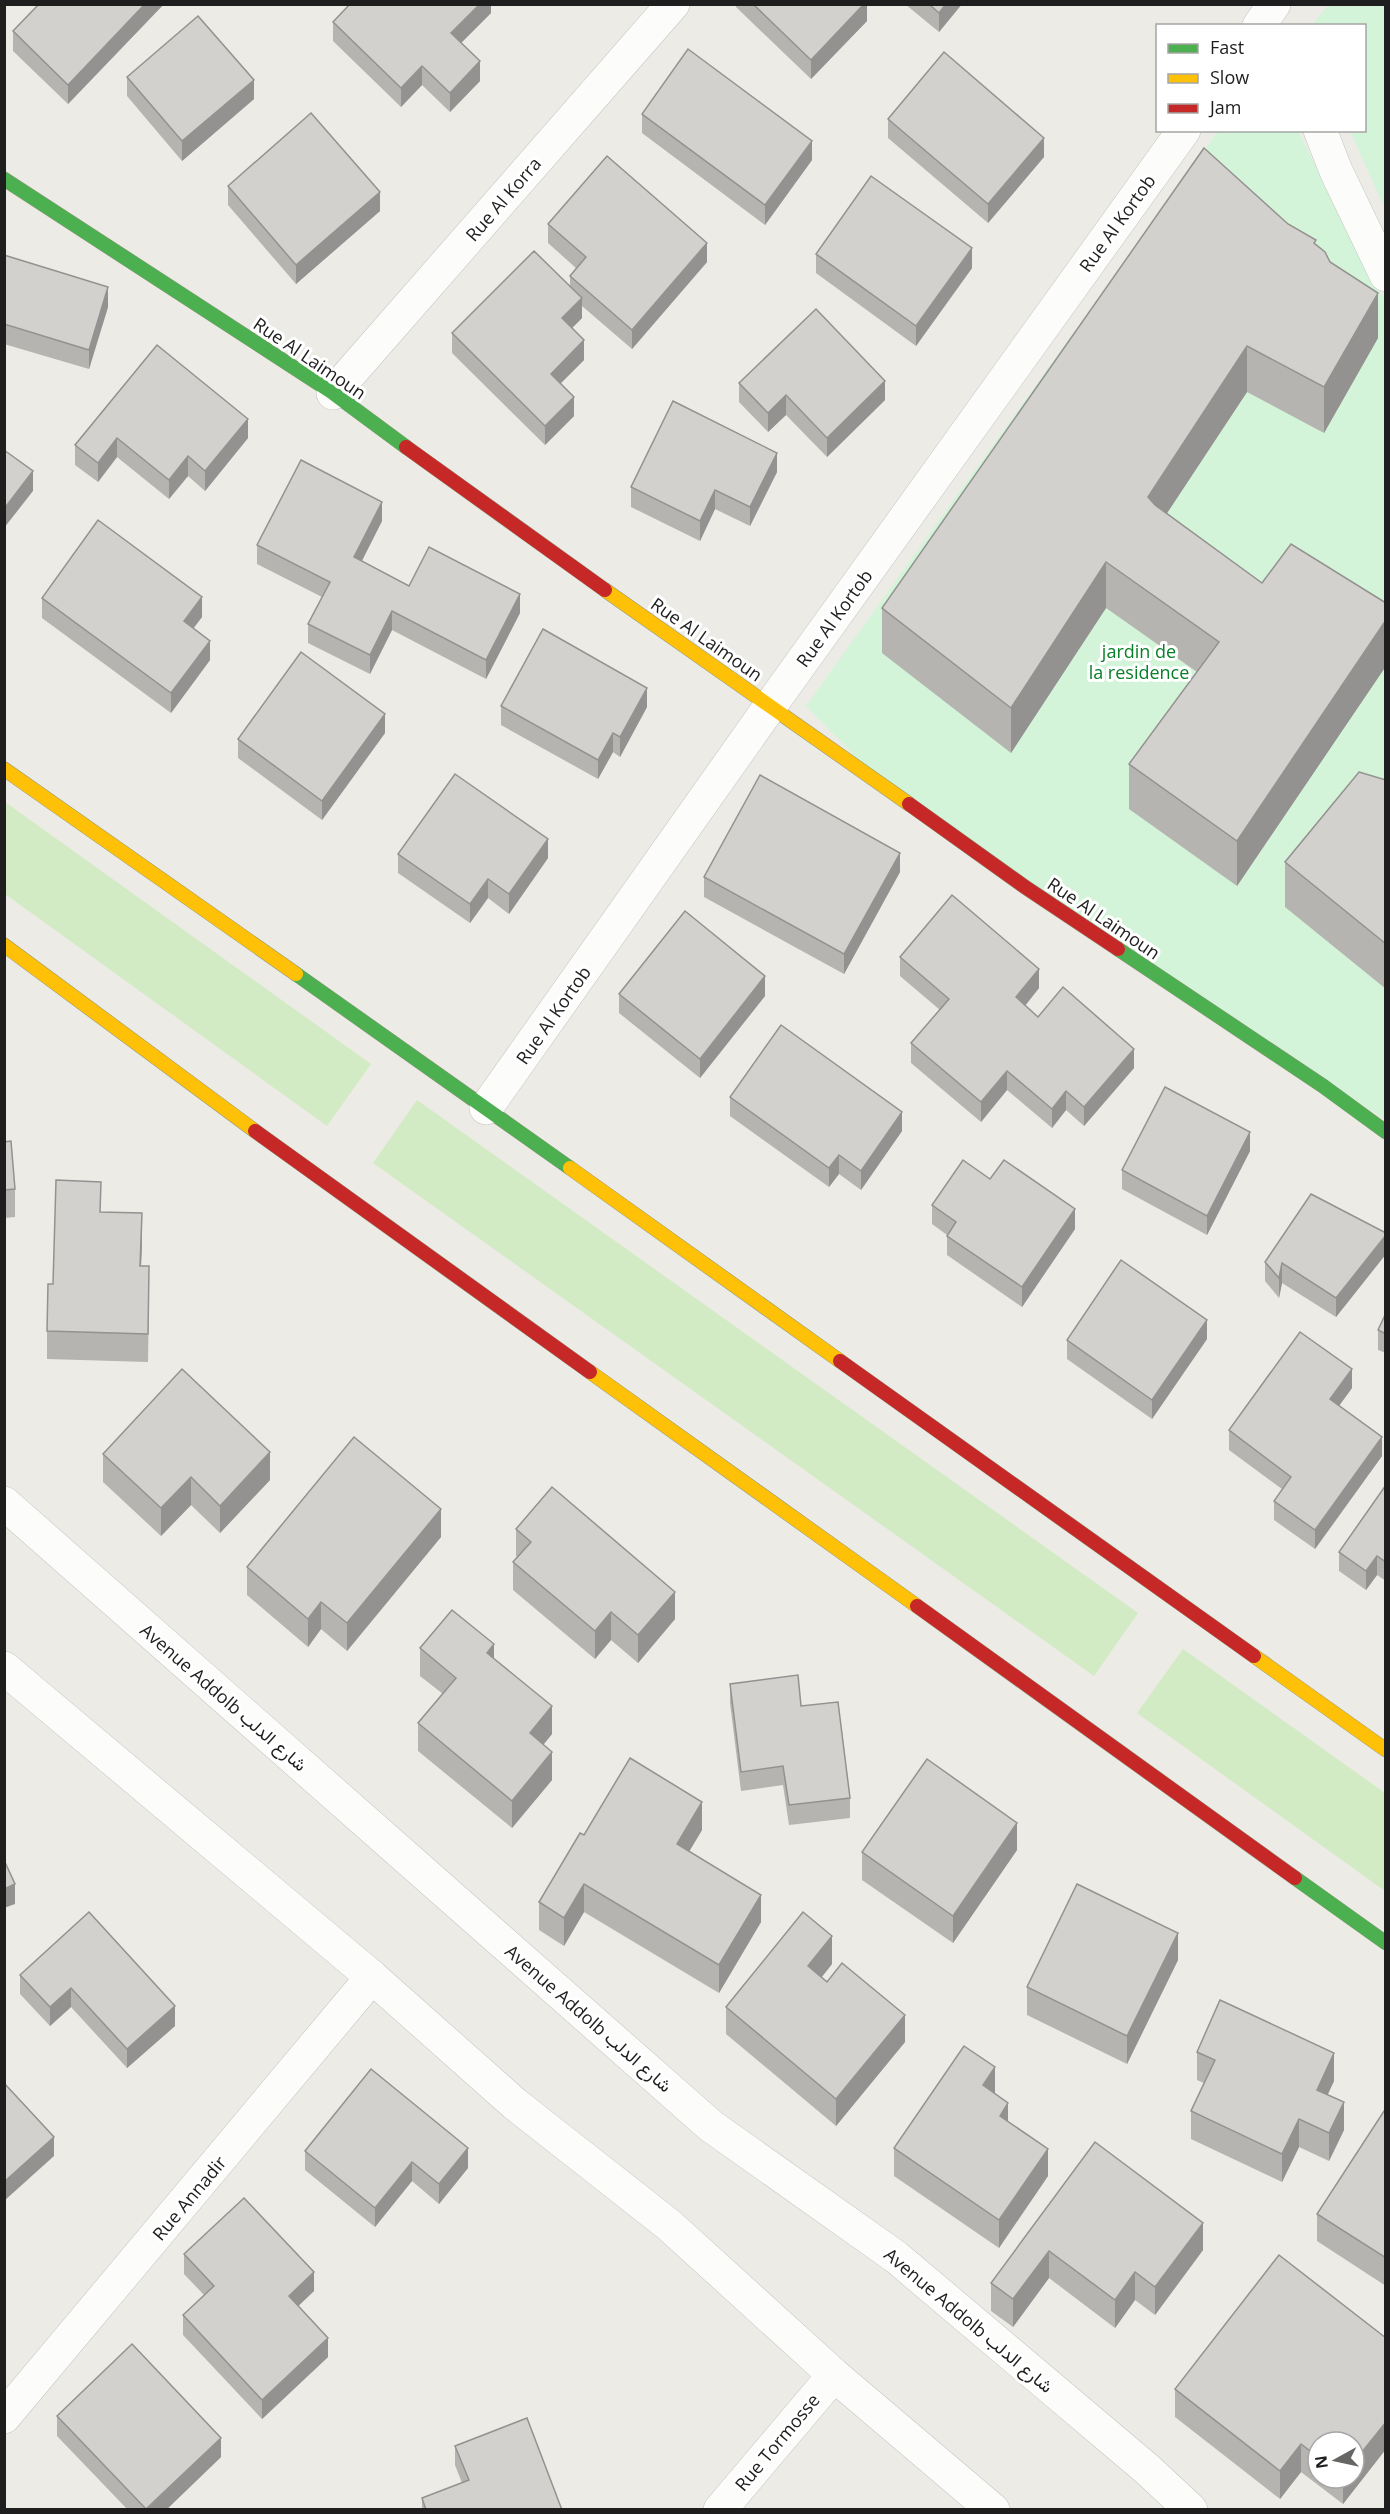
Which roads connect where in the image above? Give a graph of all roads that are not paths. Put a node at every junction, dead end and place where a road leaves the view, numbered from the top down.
1 (673, 4) edge
2 (1183, 132) edge
3 (1321, 132) edge
4 (4, 179) edge
5 (1386, 275) edge
6 (333, 393) junction
7 (771, 705) junction
8 (4, 769) edge
9 (4, 945) edge
10 (486, 1108) junction
11 (1386, 1132) edge
12 (4, 1503) edge
13 (4, 1668) edge
14 (1386, 1750) edge
15 (1386, 1943) edge
16 (372, 1977) junction
17 (834, 2375) junction
18 (4, 2417) edge
19 (720, 2510) edge
20 (993, 2510) edge
21 (1191, 2510) edge

1 - 6 street, Rue Al Korra
2 - 7 street, Rue Al Kortob
3 - 5 street
4 - 6 main road, Rue Al Laimoun
6 - 7 main road, Rue Al Laimoun
7 - 10 street, Rue Al Kortob
7 - 11 main road, Rue Al Laimoun
8 - 10 main road
9 - 15 main road
10 - 14 main road
12 - 21 street, Avenue Addolb شارع الدلب
13 - 16 street
16 - 17 street
16 - 18 street, Rue Annadir
17 - 19 street, Rue Tormosse
17 - 20 street

